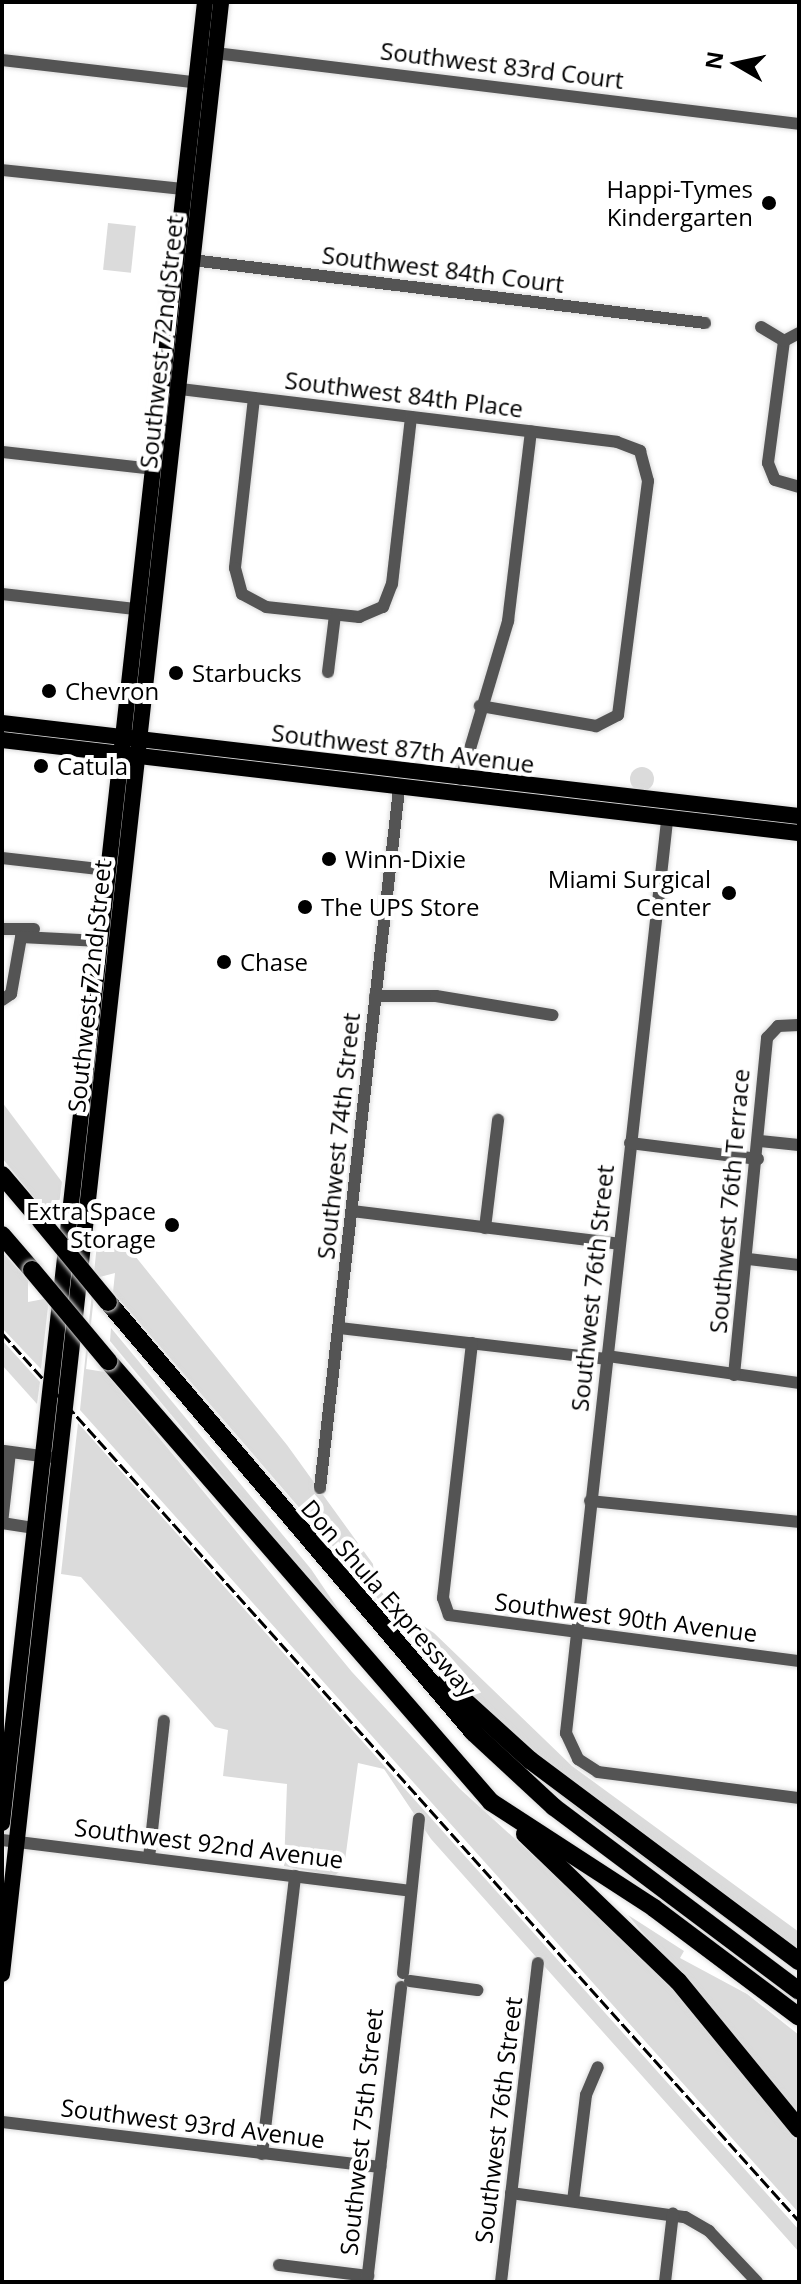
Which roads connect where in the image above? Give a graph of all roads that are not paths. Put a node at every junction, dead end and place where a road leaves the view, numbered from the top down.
1 (205, 2) edge
2 (221, 2) edge
3 (208, 52) junction
4 (2, 60) edge
5 (204, 83) junction
6 (799, 124) edge
7 (2, 170) edge
8 (193, 190) junction
9 (185, 260) junction
10 (705, 323) dead end
11 (761, 327) dead end
12 (799, 333) edge
13 (784, 341) junction
14 (162, 387) junction
15 (179, 389) junction
16 (254, 398) junction
17 (411, 417) junction
18 (531, 431) junction
19 (2, 452) edge
20 (153, 469) junction
21 (799, 487) edge
22 (166, 517) junction
23 (2, 594) edge
24 (135, 609) junction
25 (335, 615) junction
26 (328, 672) dead end
27 (480, 706) junction
28 (2, 723) edge
29 (142, 739) junction
30 (2, 740) edge
31 (120, 745) junction
32 (139, 756) junction
33 (291, 768) junction
34 (461, 779) junction
35 (399, 789) junction
36 (575, 792) junction
37 (465, 796) junction
38 (669, 803) junction
39 (554, 807) junction
40 (799, 816) edge
41 (667, 821) junction
42 (799, 831) edge
43 (2, 858) edge
44 (107, 870) junction
45 (104, 904) junction
46 (121, 906) junction
47 (2, 929) edge
48 (100, 938) junction
49 (2, 950) edge
50 (14, 960) junction
51 (375, 996) junction
52 (2, 1000) edge
53 (93, 1004) junction
54 (111, 1006) junction
55 (552, 1015) dead end
56 (799, 1025) edge
57 (498, 1120) dead end
58 (760, 1141) junction
59 (630, 1143) junction
60 (799, 1145) edge
61 (78, 1149) junction
62 (96, 1152) junction
63 (758, 1159) junction
64 (2, 1175) edge
65 (352, 1211) junction
66 (485, 1228) junction
67 (2, 1235) edge
68 (619, 1244) junction
69 (748, 1259) junction
70 (799, 1265) edge
71 (339, 1328) junction
72 (472, 1343) junction
73 (606, 1358) junction
74 (734, 1375) junction
75 (799, 1383) edge
76 (6, 1451) edge
77 (52, 1457) junction
78 (320, 1488) dead end
79 (590, 1501) junction
80 (799, 1522) edge
81 (2, 1523) edge
82 (35, 1528) junction
83 (313, 1547) junction
84 (40, 1556) junction
85 (33, 1626) junction
86 (575, 1633) junction
87 (799, 1661) edge
88 (164, 1721) dead end
89 (799, 1798) edge
90 (491, 1802) junction
91 (419, 1819) dead end
92 (2, 1823) edge
93 (9, 1840) edge
94 (149, 1858) junction
95 (295, 1876) junction
96 (411, 1891) junction
97 (799, 1961) edge
98 (538, 1963) dead end
99 (2, 1974) edge
100 (405, 1981) junction
101 (477, 1990) dead end
102 (799, 1991) edge
103 (799, 2017) edge
104 (598, 2067) dead end
105 (2, 2122) edge
106 (799, 2129) edge
107 (262, 2154) junction
108 (380, 2167) junction
109 (511, 2193) junction
110 (573, 2201) junction
111 (673, 2213) junction
112 (279, 2265) dead end
113 (367, 2279) edge
114 (501, 2282) edge
115 (665, 2282) edge
116 (757, 2282) edge

1 - 3 main road, Southwest 72nd Street
2 - 3 main road, Southwest 72nd Street
3 - 5 main road, Southwest 72nd Street
3 - 6 street, Southwest 83rd Court
4 - 5 street
5 - 8 main road, Southwest 72nd Street
7 - 8 street
8 - 9 main road, Southwest 72nd Street
9 - 10 street, Southwest 84th Court
9 - 14 main road, Southwest 72nd Street
9 - 15 main road, Southwest 72nd Street
11 - 13 street
12 - 13 street
13 - 21 street
14 - 15 street, Southwest 84th Place
14 - 20 main road, Southwest 72nd Street
15 - 16 street, Southwest 84th Place
15 - 22 main road, Southwest 72nd Street
16 - 17 street, Southwest 84th Place
16 - 25 street
17 - 18 street, Southwest 84th Place
17 - 25 street
18 - 27 street
18 - 27 street, Southwest 84th Place
19 - 20 street
20 - 22 main road
20 - 24 main road, Southwest 72nd Street
22 - 29 main road, Southwest 72nd Street
23 - 24 street
24 - 31 main road, Southwest 72nd Street
25 - 26 street
27 - 34 street
28 - 31 main road, Southwest 87th Avenue
29 - 31 main road, Southwest 87th Avenue
29 - 32 main road, Southwest 72nd Street
29 - 33 main road, Southwest 87th Avenue
30 - 31 main road, Southwest 87th Avenue
31 - 32 main road, Southwest 87th Avenue
31 - 44 main road, Southwest 72nd Street
32 - 33 main road, Southwest 87th Avenue
32 - 46 main road, Southwest 72nd Street
33 - 34 main road, Southwest 87th Avenue
33 - 35 main road, Southwest 87th Avenue
34 - 36 main road, Southwest 87th Avenue
34 - 37 main road
35 - 37 main road, Southwest 87th Avenue
35 - 51 street, Southwest 74th Street
36 - 38 main road, Southwest 87th Avenue
36 - 39 main road
37 - 39 main road, Southwest 87th Avenue
38 - 40 main road, Southwest 87th Avenue
38 - 41 main road
39 - 41 main road, Southwest 87th Avenue
41 - 42 main road, Southwest 87th Avenue
41 - 59 street, Southwest 76th Street
43 - 44 street
44 - 45 main road, Southwest 72nd Street
45 - 46 main road
45 - 48 main road, Southwest 72nd Street
46 - 54 main road, Southwest 72nd Street
47 - 48 street
48 - 50 street
48 - 53 main road, Southwest 72nd Street
49 - 50 street
50 - 52 street
51 - 55 street
51 - 65 street, Southwest 74th Street
53 - 54 main road
53 - 61 main road, Southwest 72nd Street
54 - 62 main road, Southwest 72nd Street
56 - 58 street, Southwest 76th Terrace
57 - 66 street
58 - 60 street
58 - 63 street, Southwest 76th Terrace
59 - 63 street
59 - 68 street, Southwest 76th Street
61 - 62 main road
61 - 77 main road, Southwest 72nd Street
62 - 77 main road, Southwest 72nd Street
63 - 69 street, Southwest 76th Terrace
64 - 83 highway, Don Shula Expressway, bridge
65 - 66 street
65 - 71 street, Southwest 74th Street
66 - 68 street
67 - 90 highway, bridge
68 - 73 street, Southwest 76th Street
69 - 70 street
69 - 74 street, Southwest 76th Terrace
71 - 72 street
71 - 78 street, Southwest 74th Street
72 - 73 street
72 - 86 street, Southwest 90th Avenue
73 - 74 street
73 - 79 street, Southwest 76th Street
74 - 75 street
76 - 77 street
76 - 81 street
77 - 82 main road, Southwest 72nd Street
77 - 84 main road, Southwest 72nd Street
79 - 80 street
79 - 86 street, Southwest 76th Street
81 - 82 street
82 - 84 main road, Southwest 72nd Street
83 - 97 highway
83 - 102 highway, Don Shula Expressway
84 - 85 main road, Southwest 72nd Street
85 - 92 main road, Southwest 72nd Street
85 - 93 main road, Southwest 72nd Street
86 - 87 street, Southwest 90th Avenue
86 - 89 street, Southwest 76th Street
88 - 94 street
90 - 103 highway
90 - 106 highway
91 - 96 street, Southwest 75th Street
93 - 94 street, Southwest 92nd Avenue
93 - 99 main road, Southwest 72nd Street
94 - 95 street, Southwest 92nd Avenue
95 - 96 street, Southwest 92nd Avenue
95 - 107 street
96 - 100 street, Southwest 75th Street
98 - 109 street, Southwest 76th Street
100 - 101 street
100 - 108 street, Southwest 75th Street
104 - 110 street
105 - 107 street, Southwest 93rd Avenue
107 - 108 street, Southwest 93rd Avenue
108 - 113 street, Southwest 75th Street
109 - 110 street
109 - 114 street, Southwest 76th Street
110 - 111 street
111 - 115 street
111 - 116 street
112 - 113 street

